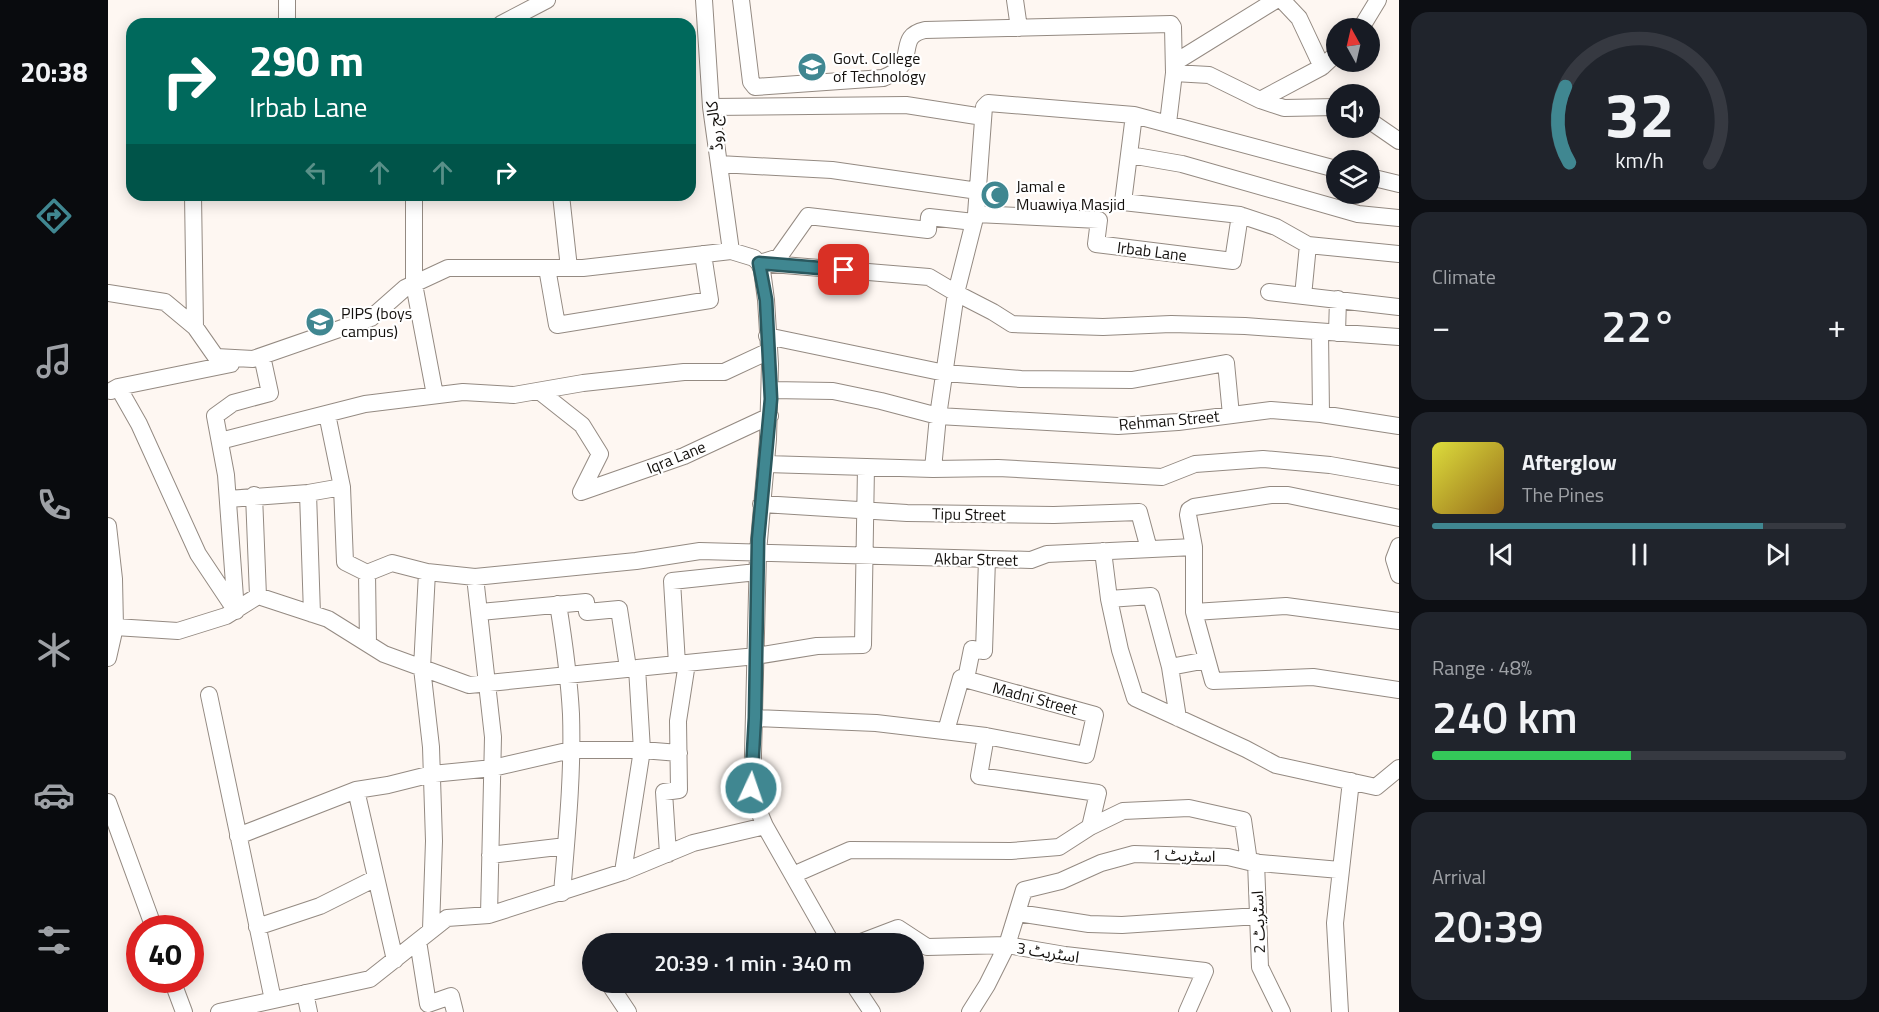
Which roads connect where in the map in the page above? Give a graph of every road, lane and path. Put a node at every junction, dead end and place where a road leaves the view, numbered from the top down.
1 (287, 0) edge
2 (547, 0) edge
3 (704, 0) edge
4 (741, 0) edge
5 (1015, 0) edge
6 (1276, 0) edge
7 (1282, 0) edge
8 (1378, 0) edge
9 (287, 18) edge
10 (512, 18) edge
11 (1366, 18) edge
12 (1019, 28) junction
13 (1326, 63) edge
14 (1322, 67) junction
15 (1174, 68) junction
16 (1260, 100) junction
17 (711, 106) junction
18 (1326, 107) edge
19 (1134, 115) junction
20 (983, 117) junction
21 (1168, 123) junction
22 (1380, 128) edge
23 (1399, 141) edge
24 (1130, 155) junction
25 (719, 164) junction
26 (1326, 166) edge
27 (1380, 179) edge
28 (1399, 184) edge
29 (978, 191) junction
30 (193, 201) edge
31 (414, 201) edge
32 (562, 201) edge
33 (1240, 215) junction
34 (975, 218) junction
35 (1399, 218) edge
36 (1308, 245) junction
37 (731, 251) junction
38 (703, 254) junction
39 (1399, 254) edge
40 (759, 263) junction
41 (547, 268) junction
42 (569, 268) junction
43 (414, 284) junction
44 (108, 292) edge
45 (1269, 292) dead end
46 (956, 293) junction
47 (1303, 296) junction
48 (1338, 299) junction
49 (1399, 307) edge
50 (195, 327) junction
51 (1320, 332) junction
52 (1337, 333) junction
53 (1399, 337) edge
54 (768, 344) junction
55 (257, 358) junction
56 (945, 373) junction
57 (113, 390) edge
58 (771, 390) junction
59 (539, 391) junction
60 (435, 395) junction
61 (327, 414) junction
62 (1321, 414) junction
63 (1231, 415) junction
64 (770, 416) junction
65 (938, 416) junction
66 (1399, 426) edge
67 (220, 441) junction
68 (766, 464) junction
69 (866, 467) junction
70 (933, 469) junction
71 (1399, 477) edge
72 (342, 487) junction
73 (308, 493) junction
74 (254, 495) junction
75 (228, 499) junction
76 (761, 504) junction
77 (865, 511) junction
78 (1399, 518) edge
79 (108, 526) edge
80 (1399, 546) edge
81 (1194, 547) junction
82 (1149, 549) junction
83 (1103, 551) junction
84 (758, 552) junction
85 (864, 556) junction
86 (987, 560) junction
87 (427, 572) junction
88 (757, 572) junction
89 (367, 573) junction
90 (1399, 575) edge
91 (475, 577) junction
92 (258, 596) junction
93 (1109, 599) junction
94 (558, 604) junction
95 (236, 611) junction
96 (480, 612) junction
97 (1194, 612) junction
98 (312, 614) junction
99 (1399, 621) edge
100 (115, 627) junction
101 (368, 644) junction
102 (756, 656) junction
103 (108, 658) edge
104 (1207, 660) junction
105 (682, 663) junction
106 (1170, 667) junction
107 (423, 668) junction
108 (633, 668) junction
109 (568, 674) junction
110 (966, 679) junction
111 (488, 682) junction
112 (1399, 690) edge
113 (209, 696) dead end
114 (755, 718) junction
115 (1178, 718) junction
116 (946, 731) junction
117 (986, 736) junction
118 (571, 750) junction
119 (642, 750) junction
120 (678, 753) junction
121 (493, 768) junction
122 (1399, 768) edge
123 (432, 774) junction
124 (1351, 781) junction
125 (356, 790) junction
126 (108, 802) edge
127 (765, 826) junction
128 (1090, 827) junction
129 (238, 836) junction
130 (566, 846) junction
131 (668, 854) junction
132 (490, 855) junction
133 (1252, 862) junction
134 (1340, 870) junction
135 (623, 872) junction
136 (793, 875) junction
137 (376, 878) junction
138 (562, 893) junction
139 (1018, 913) junction
140 (149, 915) edge
141 (489, 915) junction
142 (1258, 916) junction
143 (257, 927) junction
144 (431, 929) junction
145 (826, 933) edge
146 (885, 933) edge
147 (905, 933) edge
148 (418, 941) junction
149 (1007, 945) junction
150 (924, 946) edge
151 (395, 960) junction
152 (177, 993) edge
153 (305, 993) junction
154 (615, 993) edge
155 (859, 993) edge
156 (282, 1003) edge
157 (184, 1012) edge
158 (219, 1012) edge
159 (309, 1012) edge
160 (455, 1012) edge
161 (628, 1012) edge
162 (872, 1012) edge
163 (970, 1012) edge
164 (1187, 1012) edge
165 (1282, 1012) edge
166 (1340, 1012) edge

1 - 9 street
2 - 10 street
3 - 17 street, کالج روڈ
4 - 12 street
5 - 12 street
6 - 15 street
7 - 14 street
8 - 11 street
12 - 15 street
13 - 14 street
14 - 16 street
15 - 16 street
15 - 21 street
16 - 18 street
17 - 20 street
17 - 25 street, کالج روڈ
19 - 20 street
19 - 21 street
19 - 24 street
20 - 29 street
21 - 26 street
22 - 23 street
24 - 33 street
24 - 35 street
25 - 29 street
25 - 37 street, کالج روڈ
27 - 28 street
29 - 34 street
30 - 50 street
31 - 43 street
32 - 42 street
33 - 34 street, Irbab Lane
33 - 36 street
34 - 40 street
34 - 46 street
36 - 39 street
36 - 47 street
37 - 38 street
37 - 40 street
38 - 41 street
38 - 42 street
40 - 46 street
40 - 54 street
41 - 42 street
41 - 43 street
43 - 55 street
43 - 60 street
44 - 50 street
45 - 47 street
46 - 51 street
46 - 56 street
47 - 48 street
48 - 49 street
48 - 52 street
50 - 55 street
51 - 52 street
51 - 62 street
52 - 53 street
54 - 56 street
54 - 58 street
54 - 59 street
55 - 57 street
55 - 67 street
56 - 63 street
56 - 65 street
57 - 95 street
58 - 64 street
58 - 65 street, Rehman Street
59 - 60 street
59 - 64 street, Iqra Lane
60 - 61 street
61 - 67 street
61 - 72 street
62 - 63 street, Rehman Street
62 - 66 street, Rehman Street
63 - 65 street, Rehman Street
64 - 68 street
65 - 70 street
67 - 75 street
68 - 69 street
68 - 76 street
69 - 70 street
69 - 77 street
70 - 71 street
72 - 73 street
72 - 89 street
73 - 74 street
73 - 98 street
74 - 75 street
74 - 92 street
75 - 95 street
76 - 77 street, Tipu Street
76 - 84 street
77 - 82 street, Tipu Street
77 - 85 street
78 - 81 street
79 - 100 street
80 - 90 street
81 - 82 street, Akbar Street
81 - 97 street
82 - 83 street, Akbar Street
83 - 86 street, Akbar Street
83 - 93 street
84 - 85 street, Akbar Street
84 - 88 street
84 - 91 street, Akbar Street
85 - 86 street, Akbar Street
85 - 102 street
86 - 110 street
87 - 89 street, Akbar Street
87 - 91 street, Akbar Street
87 - 107 street
88 - 102 street
88 - 105 street
89 - 101 street
91 - 96 street
92 - 95 street
92 - 98 street
93 - 106 street
93 - 115 street
94 - 96 street
94 - 108 street
94 - 109 street
95 - 100 street
96 - 111 street
97 - 99 street
97 - 104 street
98 - 101 street
100 - 103 street
101 - 107 street
102 - 105 street
102 - 114 street
104 - 106 street
104 - 112 street
105 - 108 street
105 - 120 street
106 - 115 street
107 - 111 street
107 - 123 street
108 - 109 street
108 - 119 street
109 - 111 street
109 - 118 street
110 - 116 street
110 - 117 street, Madni Street
111 - 121 street
113 - 129 street
114 - 116 street, Madni Street
114 - 127 street
115 - 124 street
116 - 117 street, Madni Street
117 - 128 street
118 - 119 street
118 - 121 street
118 - 130 street
119 - 120 street
119 - 135 street
120 - 131 street
121 - 123 street
121 - 132 street
122 - 124 street
123 - 125 street
123 - 144 street
124 - 134 street
125 - 129 street
125 - 137 street
126 - 140 street
127 - 131 street
127 - 136 street
128 - 133 street, اسٹریٹ 2
128 - 136 street
129 - 143 street
130 - 132 street
130 - 138 street
131 - 135 street
132 - 141 street
133 - 134 street, اسٹریٹ 1
133 - 139 street, اسٹریٹ 1
133 - 142 street, اسٹریٹ 2
134 - 166 street
135 - 138 street
136 - 145 street
137 - 143 street
137 - 151 street
138 - 141 street
139 - 142 street
139 - 149 street, اسٹریٹ 1
141 - 144 street
142 - 165 street, اسٹریٹ 2
143 - 156 street
144 - 148 street
146 - 147 street, اسٹریٹ 3
148 - 151 street
148 - 160 street
149 - 150 street, اسٹریٹ 3
149 - 163 street, اسٹریٹ 1
149 - 164 street, اسٹریٹ 3
151 - 153 street
152 - 157 street
153 - 156 street
153 - 159 street
154 - 161 street
155 - 162 street
156 - 158 street

